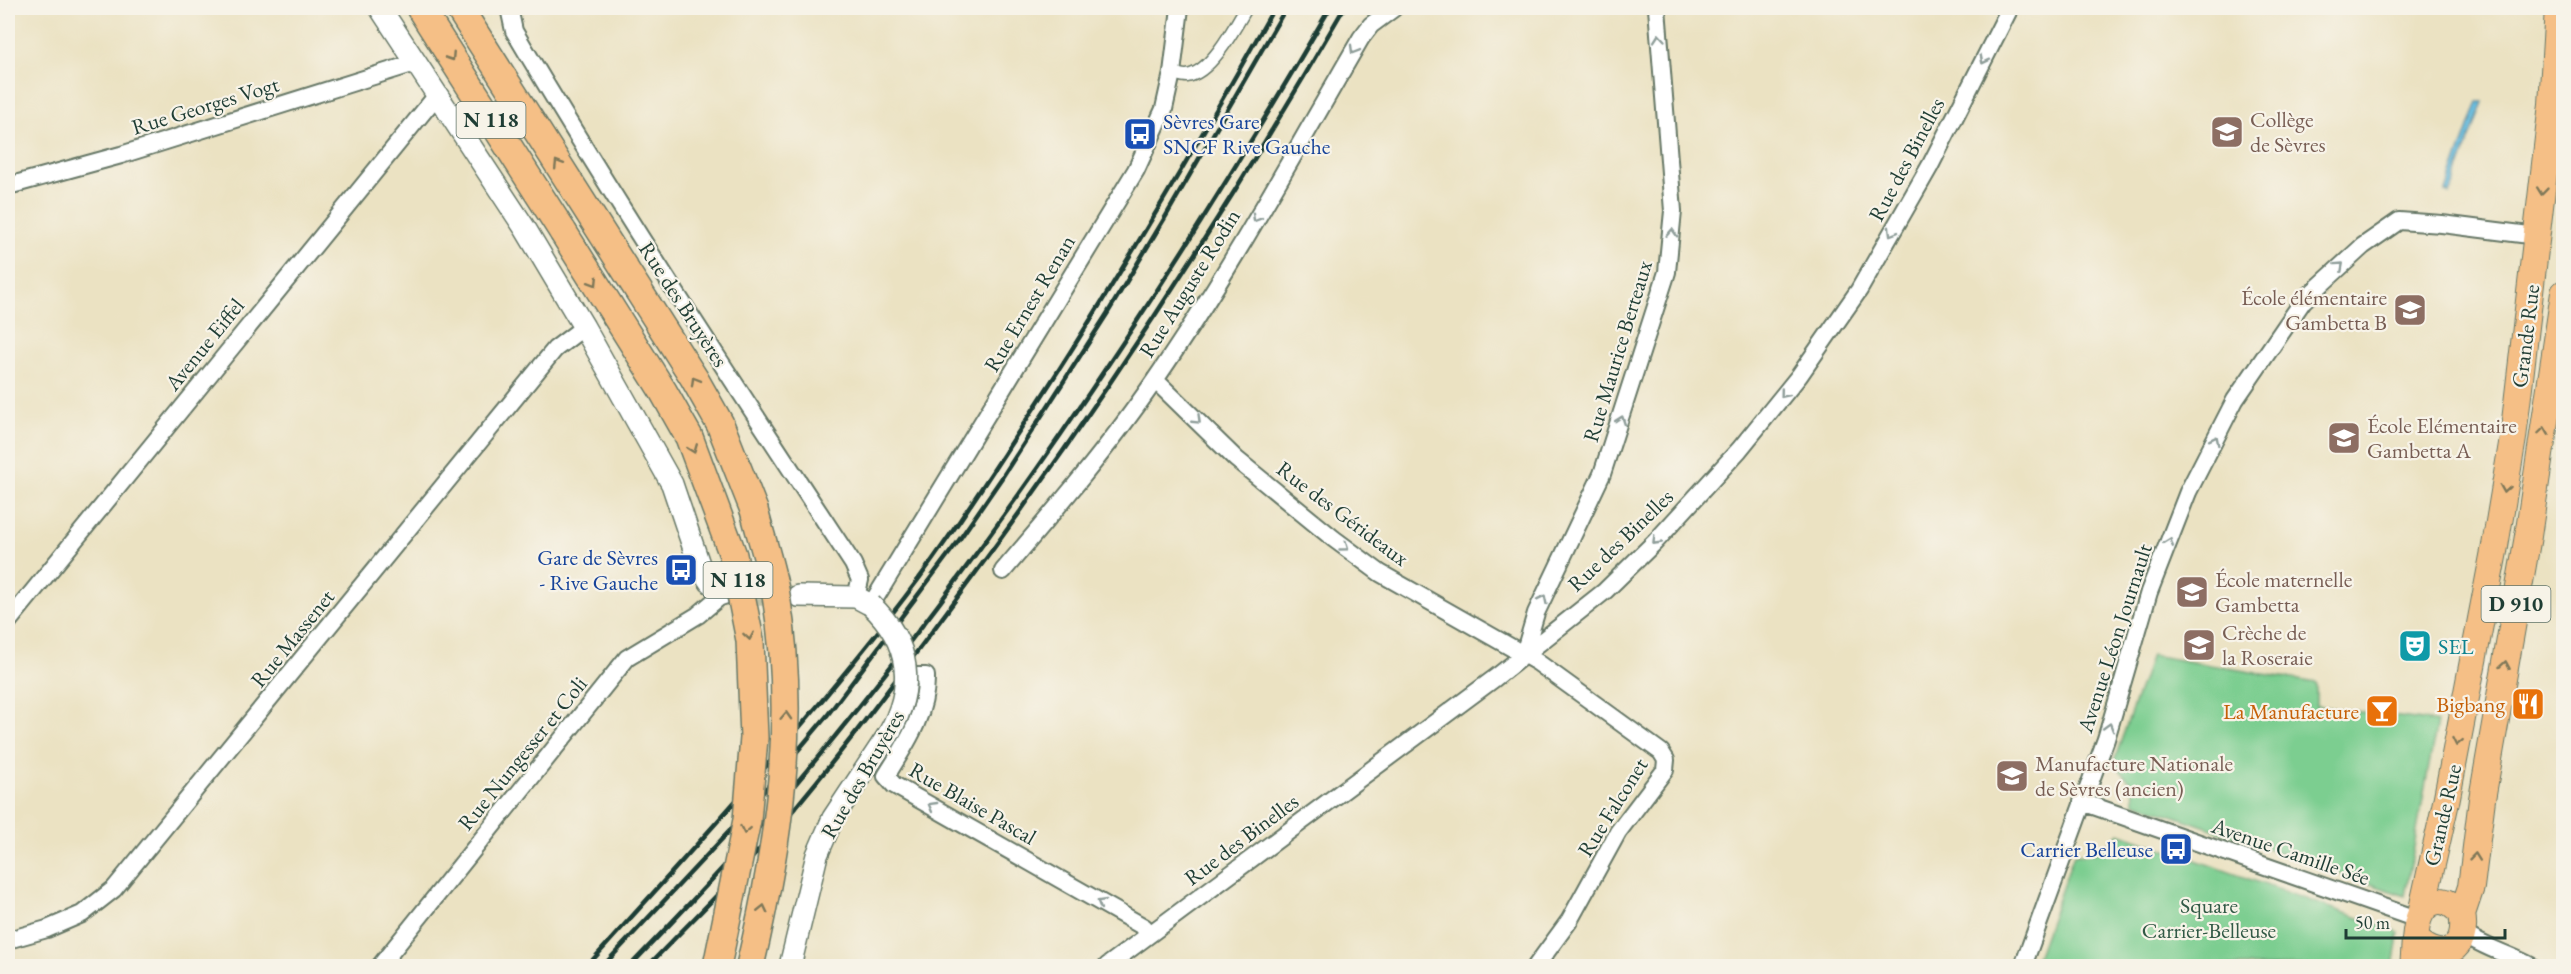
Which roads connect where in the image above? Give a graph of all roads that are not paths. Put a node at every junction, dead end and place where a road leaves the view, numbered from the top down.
1 (380, 8) edge
2 (420, 8) edge
3 (459, 8) edge
4 (1180, 8) edge
5 (1246, 8) edge
6 (1394, 8) edge
7 (1657, 8) edge
8 (2010, 8) edge
9 (2558, 8) edge
10 (509, 9) edge
11 (415, 63) junction
12 (1172, 74) junction
13 (437, 95) junction
14 (8, 186) edge
15 (2529, 235) junction
16 (2564, 293) edge
17 (584, 327) junction
18 (1155, 380) junction
19 (1003, 571) dead end
20 (723, 594) joint
21 (798, 596) tunnel mouth
22 (863, 601) junction
23 (8, 622) edge
24 (1524, 654) junction
25 (906, 676) junction
26 (2082, 802) junction
27 (2419, 923) junction
28 (1150, 934) junction
29 (2460, 939) edge
30 (8, 940) edge
31 (380, 966) edge
32 (717, 966) edge
33 (750, 966) edge
34 (790, 966) edge
35 (1107, 966) edge
36 (1536, 966) edge
37 (2023, 966) edge
38 (2413, 966) edge
39 (2531, 966) edge

1 - 11 street
2 -> 32 highway, N 118, bridge
33 -> 3 highway, N 118, bridge
4 - 12 street, Rue Ernest Renan
5 - 12 street
6 -> 18 street, Rue Auguste Rodin
24 -> 7 street, Rue Maurice Berteaux
8 -> 24 street, Rue des Binelles
9 -> 15 main road, Grande Rue / D 910
10 - 22 street, Rue des Bruyères
11 - 13 street
11 - 14 street, Rue Georges Vogt
12 - 22 street, Rue Ernest Renan
13 - 17 street
13 - 23 street, Avenue Eiffel
26 -> 15 street, Avenue Léon Journault
15 -> 27 main road, Grande Rue / D 910
29 -> 16 main road, Grande Rue / D 910
17 - 20 street
17 - 30 street, Rue Massenet
18 - 19 street, Rue Auguste Rodin
18 -> 24 street, Rue des Gérideaux
20 - 31 street, Rue Nungesser et Coli
21 - 22 street
22 - 25 street, Rue des Bruyères, bridge
24 - 28 street, Rue des Binelles
24 - 36 street, Rue Falconet
28 -> 25 street, Rue Blaise Pascal
25 - 34 street, Rue des Bruyères, bridge
26 - 27 street, Avenue Camille Sée
26 - 37 street, Avenue Léon Journault
27 - 29 main road
27 - 29 main road
27 - 38 main road, Grande Rue / D 910
28 - 35 street, Rue des Binelles
29 - 39 street

